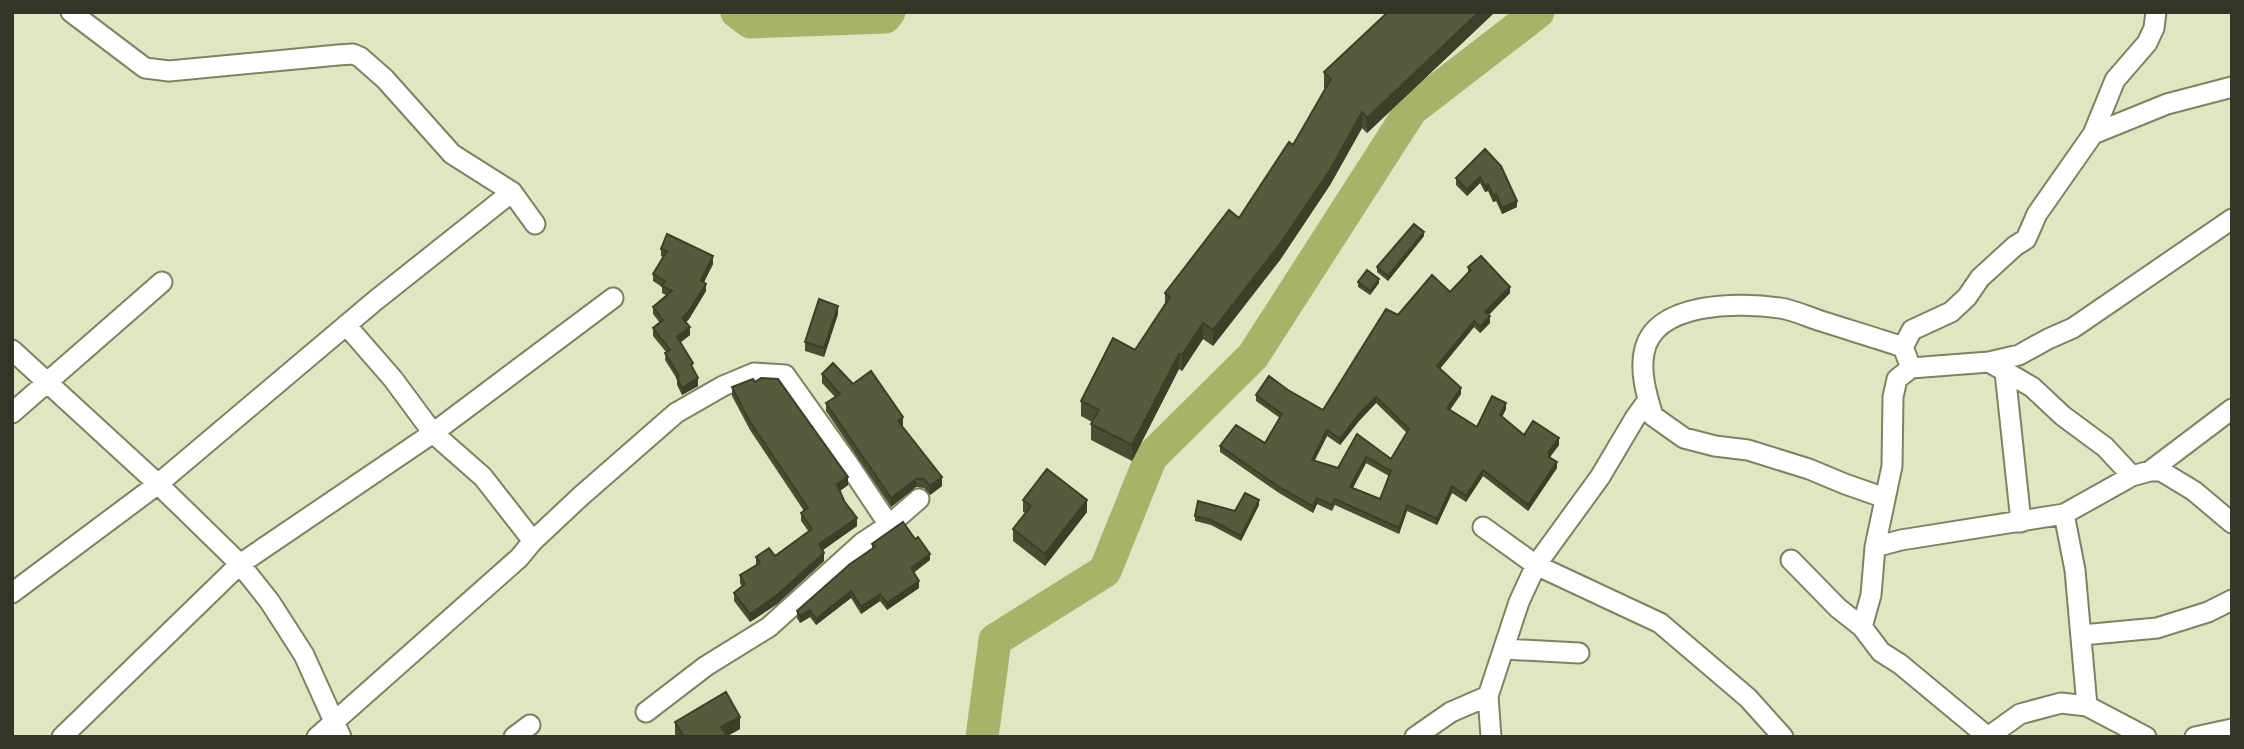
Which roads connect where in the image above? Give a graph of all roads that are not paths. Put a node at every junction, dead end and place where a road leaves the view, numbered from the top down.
1 (71, 12) edge
2 (2155, 12) edge
3 (2232, 87) edge
4 (2093, 134) junction
5 (512, 192) junction
6 (2232, 219) edge
7 (536, 224) dead end
8 (162, 282) dead end
9 (613, 298) dead end
10 (346, 325) junction
11 (1903, 347) junction
12 (12, 350) edge
13 (1997, 367) junction
14 (1911, 368) junction
15 (48, 383) junction
16 (1648, 400) junction
17 (2232, 409) edge
18 (12, 413) edge
19 (433, 433) junction
20 (2141, 473) junction
21 (158, 484) junction
22 (1885, 498) junction
23 (919, 499) dead end
24 (2064, 514) junction
25 (2021, 522) junction
26 (2232, 523) edge
27 (889, 525) junction
28 (1483, 527) dead end
29 (533, 541) junction
30 (1875, 547) junction
31 (1791, 560) dead end
32 (240, 564) junction
33 (1536, 565) junction
34 (12, 593) edge
35 (2232, 600) edge
36 (1861, 627) junction
37 (2082, 635) junction
38 (1504, 649) junction
39 (1579, 653) dead end
40 (1488, 696) junction
41 (2087, 706) junction
42 (646, 712) dead end
43 (337, 729) edge
44 (2232, 729) edge
45 (62, 737) edge
46 (317, 737) edge
47 (1415, 737) edge
48 (1491, 737) edge
49 (1783, 737) edge
50 (1989, 737) edge
51 (2146, 737) edge
52 (2195, 737) edge

1 - 5 street
2 - 4 street
3 - 4 street
4 - 11 street
5 - 7 street
5 - 10 street
6 - 13 street
8 - 15 street
9 - 19 street
10 - 19 street
10 - 21 street
11 - 14 street
11 - 16 street
12 - 15 street
13 - 14 street
13 - 20 street
13 - 25 street
14 - 22 street
15 - 18 street
15 - 21 street
16 - 22 street
16 - 33 street
17 - 20 street
19 - 29 street
19 - 32 street
20 - 24 street
20 - 26 street
21 - 32 street
21 - 34 street
22 - 30 street
23 - 27 street
24 - 25 street
24 - 37 street
25 - 30 street
27 - 29 street
27 - 42 street
28 - 33 street
29 - 43 street
30 - 36 street
31 - 36 street
32 - 43 street
32 - 45 street
33 - 38 street
33 - 49 street
35 - 37 street
36 - 50 street
37 - 41 street
38 - 39 street
38 - 40 street
40 - 47 street
40 - 48 street
41 - 50 street
41 - 51 street
43 - 46 street
44 - 52 street

